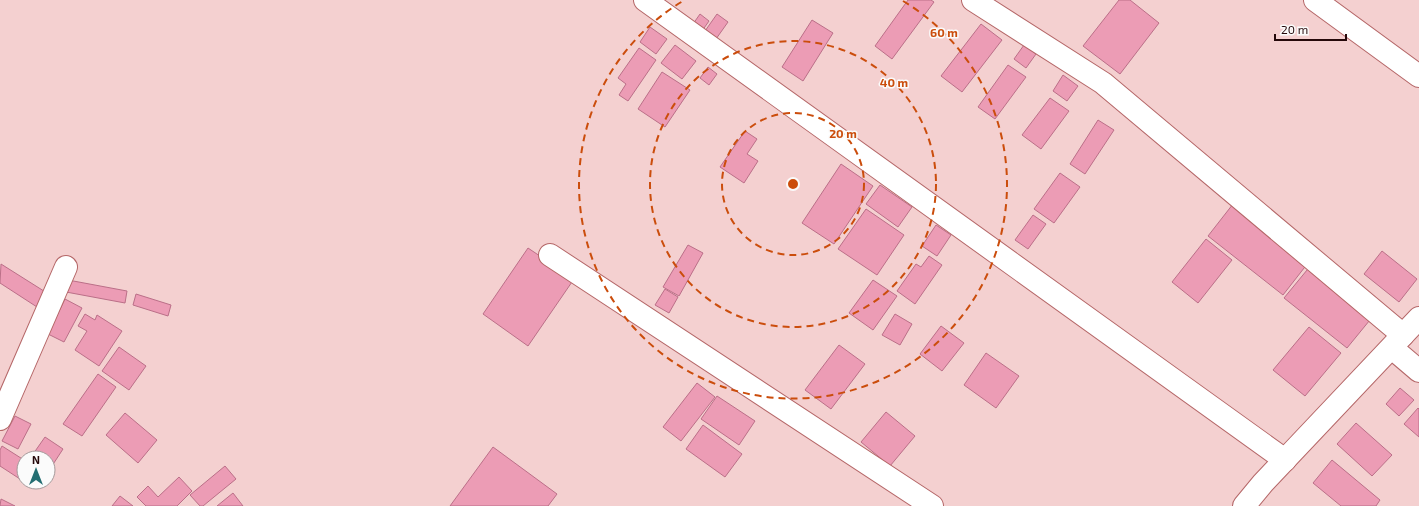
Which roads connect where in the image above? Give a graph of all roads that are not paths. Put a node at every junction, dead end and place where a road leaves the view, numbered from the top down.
1 (646, 0) edge
2 (973, 0) edge
3 (1314, 0) edge
4 (1419, 76) edge
5 (550, 255) dead end
6 (66, 266) dead end
7 (1419, 318) edge
8 (1397, 341) junction
9 (1419, 371) edge
10 (0, 419) edge
11 (1285, 460) junction
12 (932, 506) edge
13 (1244, 506) edge

1 - 11 street
2 - 8 street
3 - 4 street
5 - 12 street
6 - 10 street
7 - 8 street
8 - 9 street
8 - 11 street
11 - 13 street

